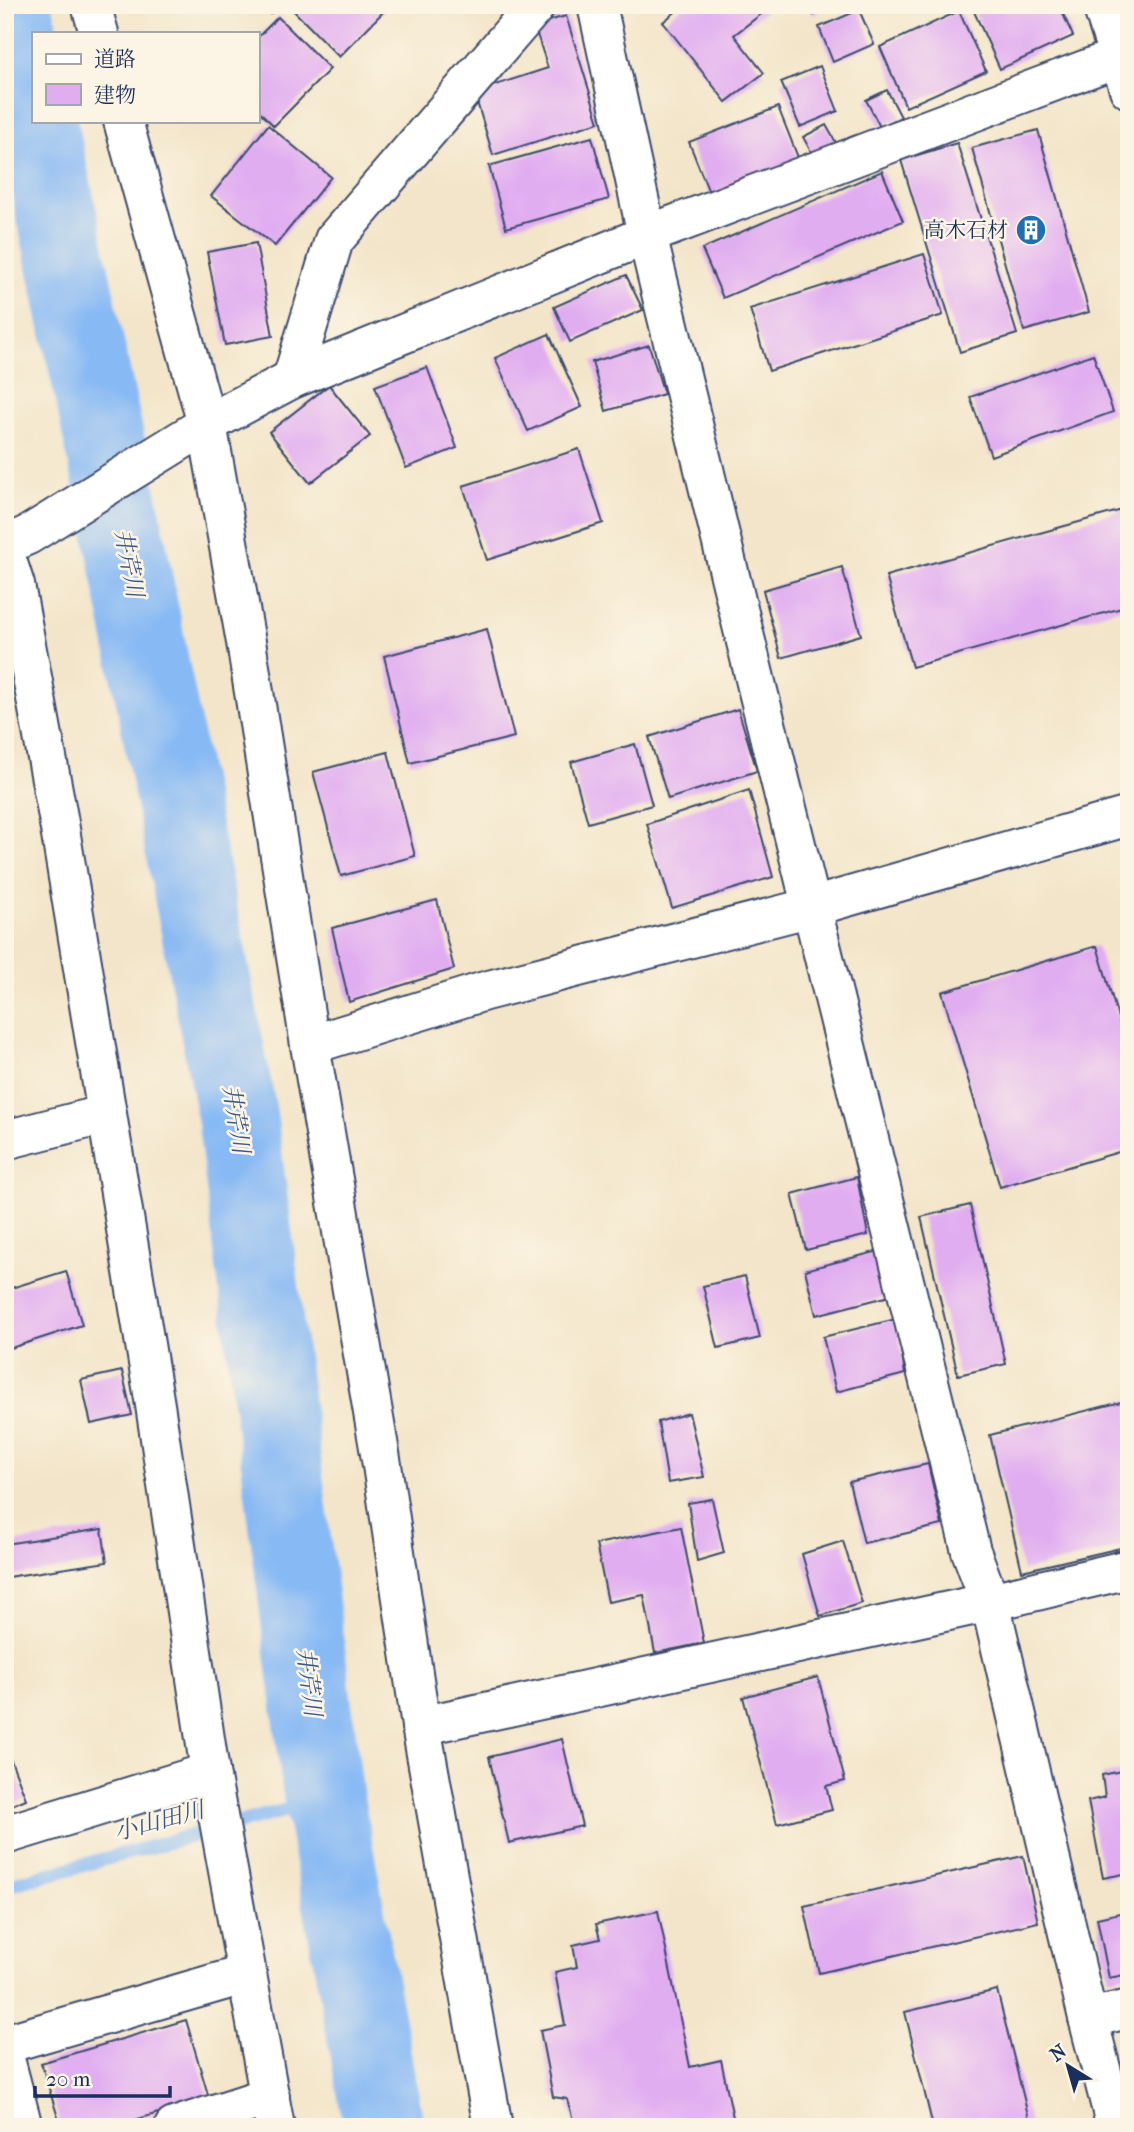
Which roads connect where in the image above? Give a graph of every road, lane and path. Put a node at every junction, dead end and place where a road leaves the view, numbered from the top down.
1 (91, 5) edge
2 (536, 5) edge
3 (597, 5) edge
4 (1102, 5) edge
5 (99, 32) edge
6 (1124, 73) edge
7 (123, 122) edge
8 (647, 235) junction
9 (292, 379) junction
10 (194, 433) junction
11 (13, 545) edge
12 (1129, 816) edge
13 (812, 907) junction
14 (310, 1045) junction
15 (107, 1114) junction
16 (5, 1140) edge
17 (1129, 1569) edge
18 (990, 1602) junction
19 (421, 1726) junction
20 (210, 1772) junction
21 (5, 1835) edge
22 (247, 1974) junction
23 (1129, 2009) edge
24 (1088, 2018) junction
25 (5, 2044) edge
26 (5, 2059) edge
27 (272, 2111) edge
28 (23, 2127) edge
29 (174, 2127) edge
30 (493, 2127) edge
31 (1116, 2127) edge

1 - 5 street
2 - 9 street
3 - 8 street
4 - 6 street
6 - 8 street
7 - 10 street
8 - 9 street
8 - 13 street
9 - 10 street
10 - 11 street
10 - 14 street
11 - 15 street
12 - 13 street
13 - 14 street
13 - 18 street
14 - 19 street
15 - 16 street
15 - 20 street
17 - 18 street
18 - 19 street
18 - 24 street
19 - 30 street
20 - 21 street
20 - 22 street
22 - 25 street
22 - 27 street
23 - 24 street
24 - 31 street
26 - 28 street
27 - 29 street

